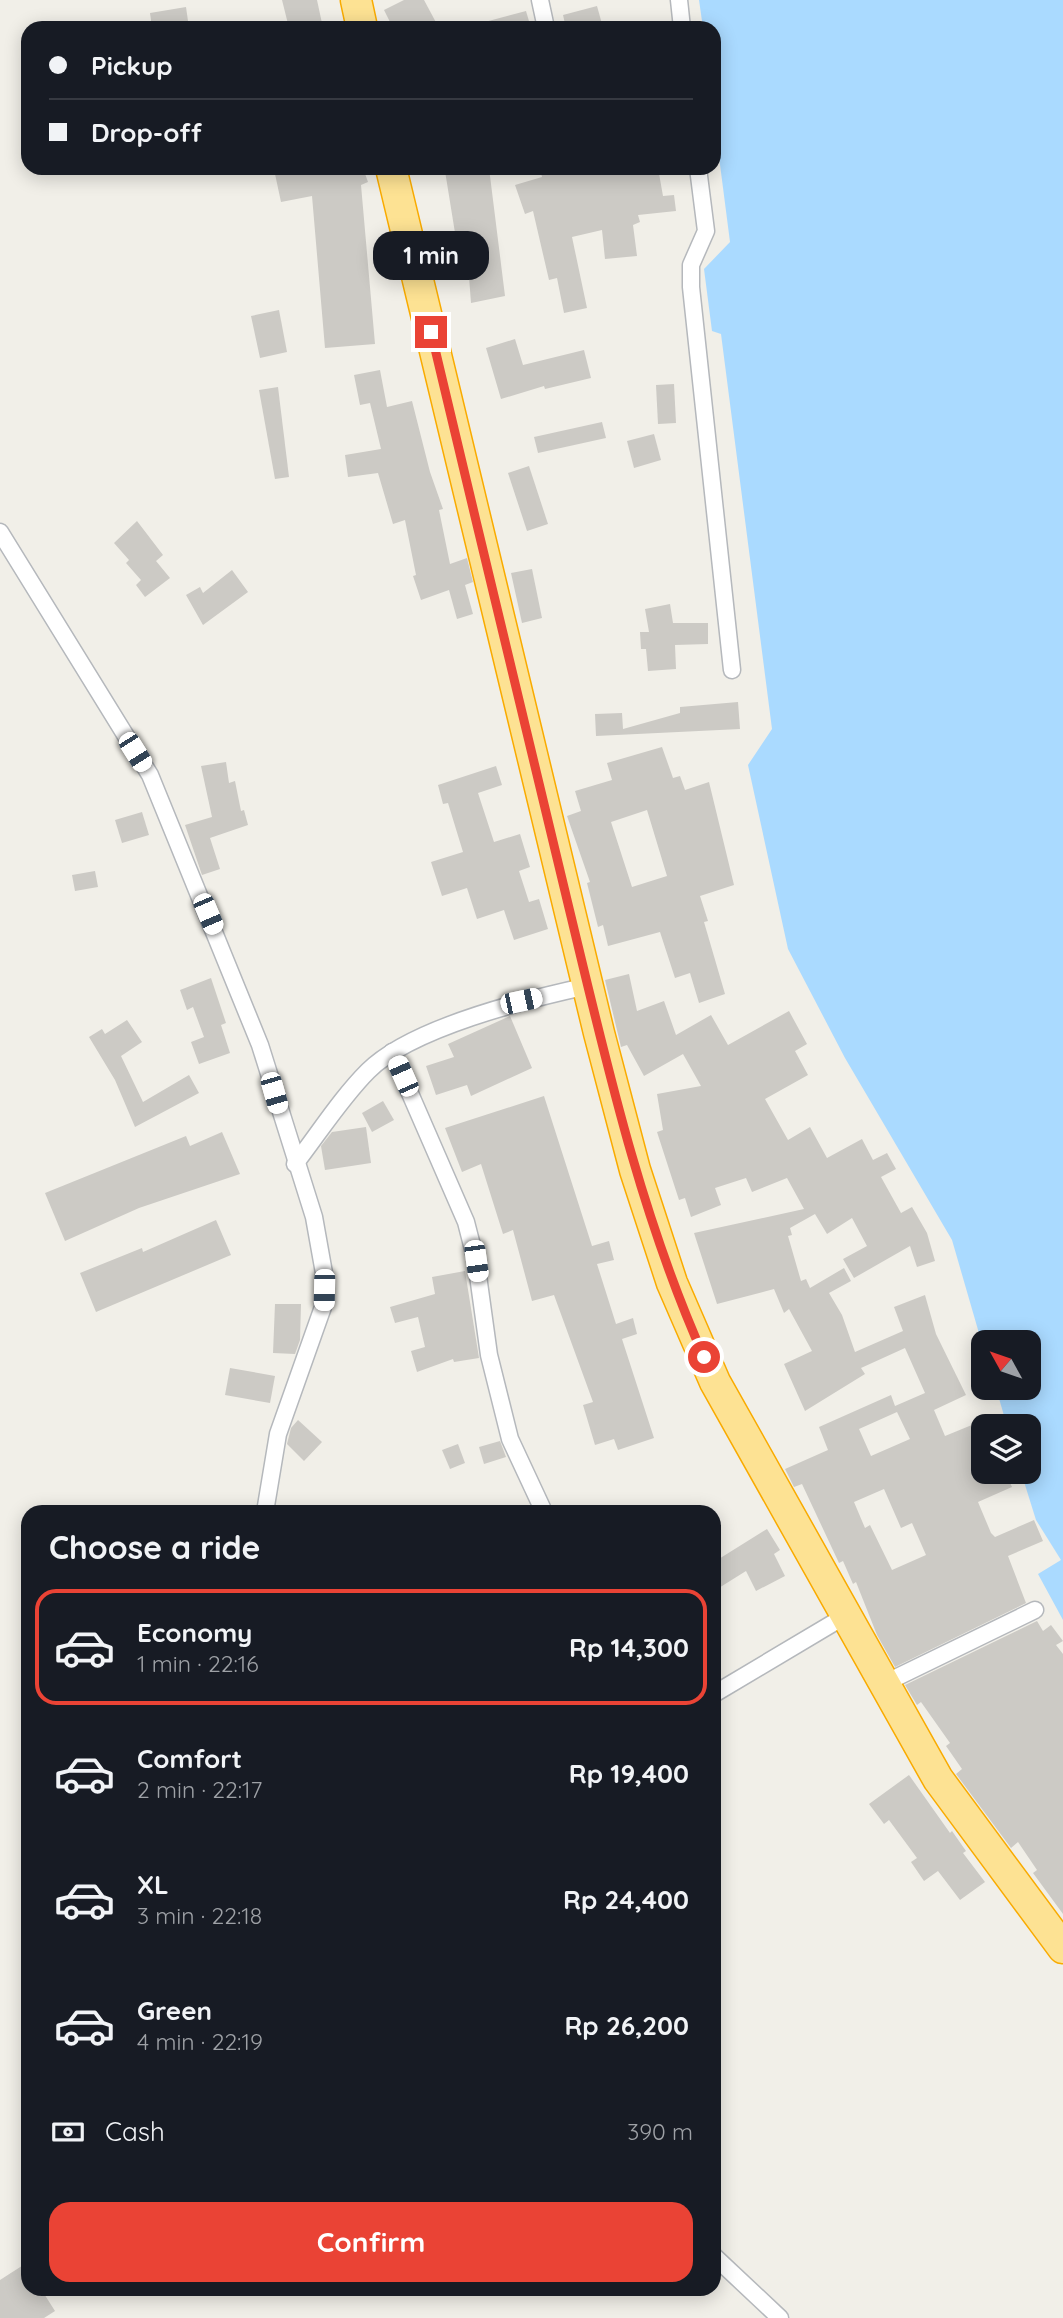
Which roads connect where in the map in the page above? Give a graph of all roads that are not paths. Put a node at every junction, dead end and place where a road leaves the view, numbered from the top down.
1 (356, 0) edge
2 (540, 0) edge
3 (679, 0) edge
4 (360, 21) edge
5 (544, 21) edge
6 (681, 21) edge
7 (395, 175) edge
8 (699, 175) edge
9 (0, 532) edge
10 (732, 670) dead end
11 (587, 986) junction
12 (392, 1052) junction
13 (295, 1164) junction
14 (266, 1505) edge
15 (541, 1505) edge
16 (1035, 1610) dead end
17 (845, 1616) junction
18 (883, 1684) junction
19 (721, 1690) edge
20 (1063, 1948) edge
21 (721, 2263) edge
22 (780, 2318) edge

1 - 4 highway
2 - 5 street
3 - 6 street
7 - 11 highway
8 - 10 street
9 - 13 street
11 - 12 street
11 - 17 highway
12 - 13 street
12 - 15 street
13 - 14 street
16 - 18 street
17 - 18 highway
17 - 19 street
18 - 20 highway
21 - 22 street

